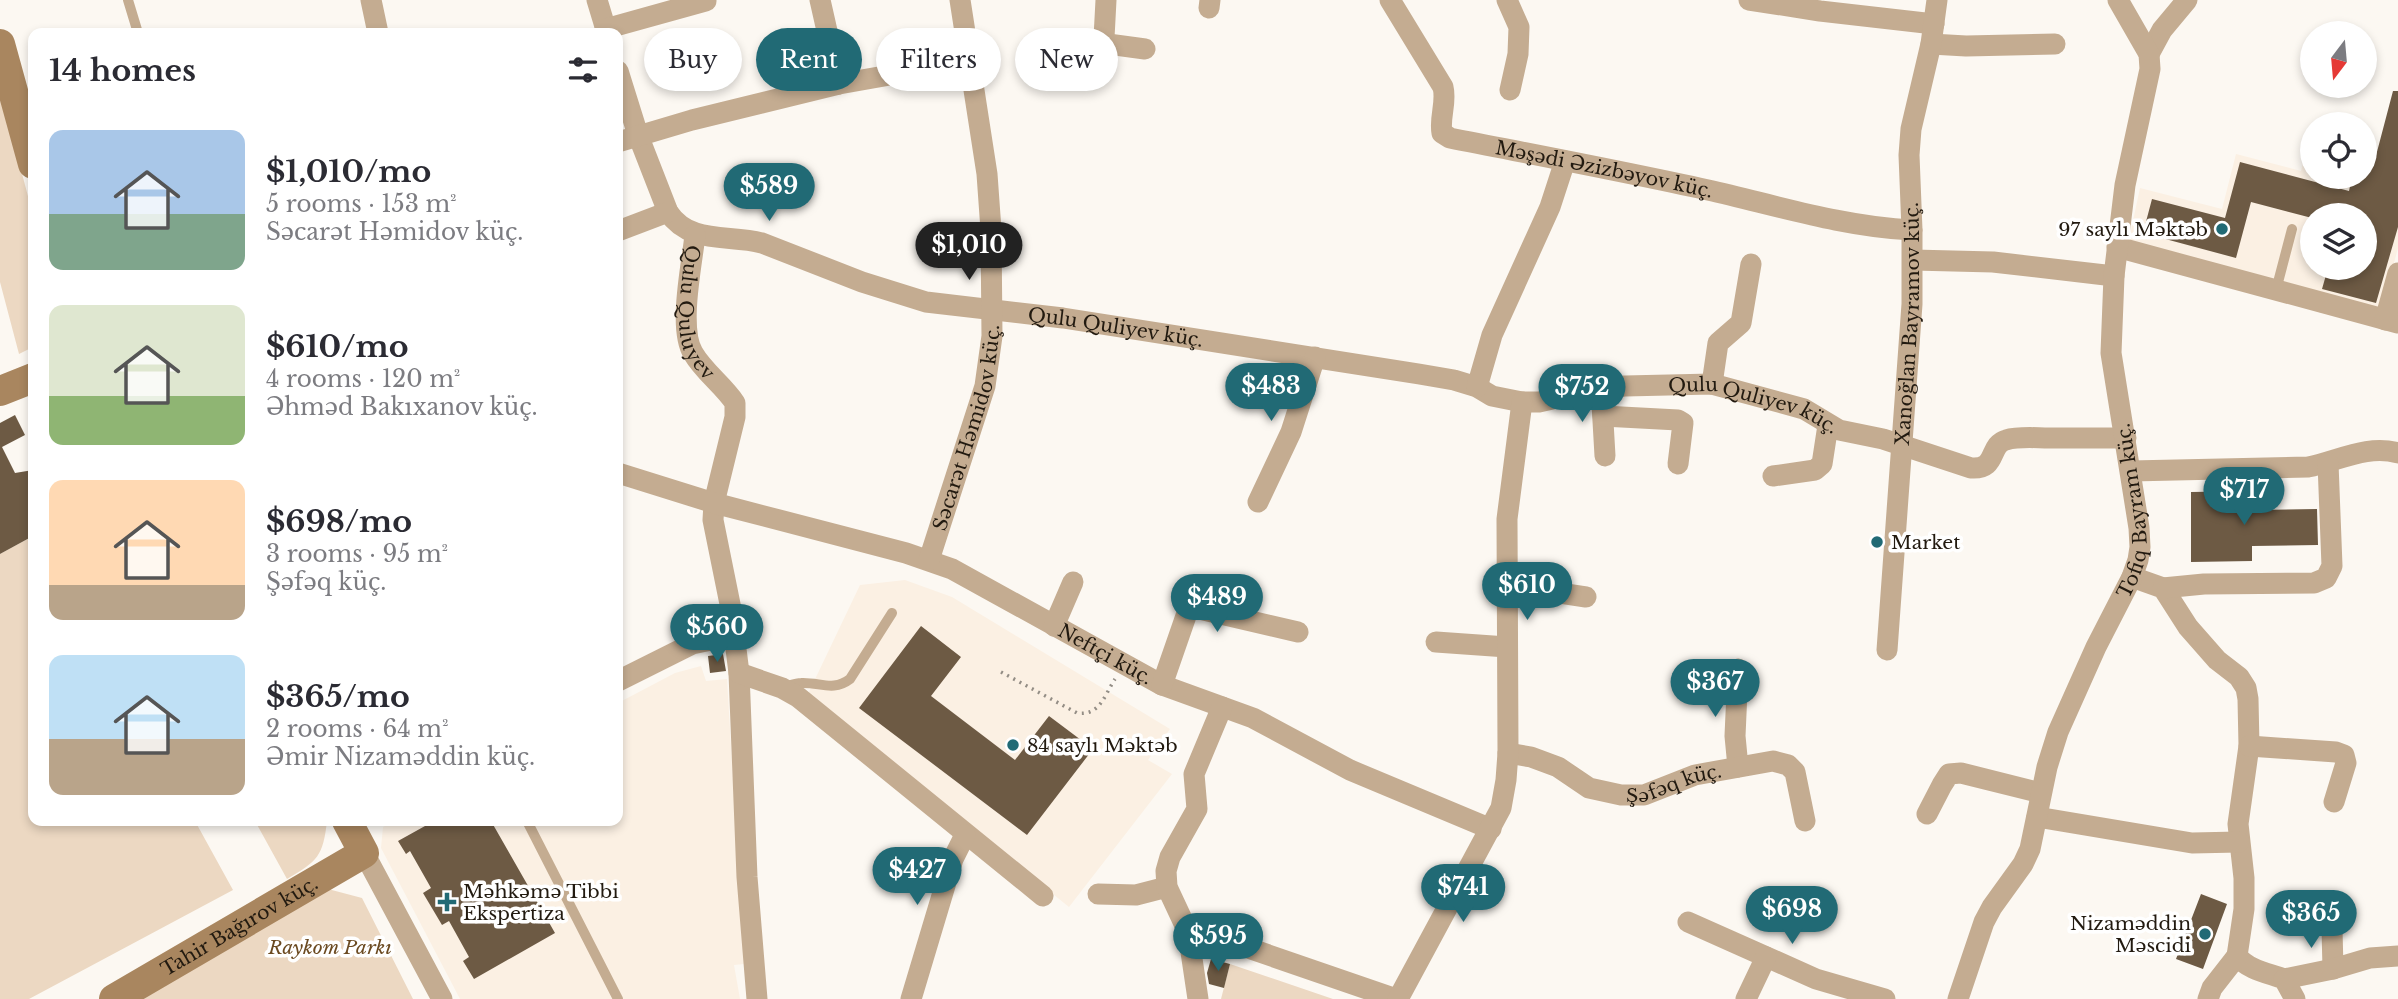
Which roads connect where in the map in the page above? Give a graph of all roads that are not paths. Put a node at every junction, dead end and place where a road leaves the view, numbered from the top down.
1 (128, 0) edge
2 (371, 0) edge
3 (597, 0) edge
4 (820, 0) edge
5 (960, 0) edge
6 (1106, 0) edge
7 (1390, 0) edge
8 (1507, 0) edge
9 (1749, 0) edge
10 (1937, 0) edge
11 (2118, 0) edge
12 (2187, 0) edge
13 (706, 1) edge
14 (1821, 6) edge
15 (136, 28) edge
16 (377, 28) edge
17 (605, 28) edge
18 (616, 28) edge
19 (826, 28) edge
20 (964, 28) edge
21 (1932, 34) junction
22 (0, 44) edge
23 (2055, 44) dead end
24 (1145, 49) dead end
25 (2148, 54) junction
26 (1510, 90) dead end
27 (812, 91) edge
28 (974, 91) edge
29 (623, 104) edge
30 (628, 138) edge
31 (28, 141) edge
32 (1566, 161) junction
33 (668, 212) junction
34 (2292, 229) dead end
35 (623, 230) edge
36 (1912, 230) junction
37 (695, 235) junction
38 (2117, 247) junction
39 (1913, 260) junction
40 (1751, 264) dead end
41 (2398, 273) edge
42 (2114, 276) junction
43 (2276, 290) junction
44 (990, 309) junction
45 (2392, 322) edge
46 (1315, 357) junction
47 (28, 380) edge
48 (1712, 384) junction
49 (1477, 387) junction
50 (1601, 388) junction
51 (0, 391) edge
52 (1522, 402) junction
53 (1603, 416) junction
54 (1828, 425) junction
55 (2126, 438) junction
56 (1903, 445) junction
57 (2398, 453) edge
58 (1605, 456) dead end
59 (2328, 463) junction
60 (1678, 464) dead end
61 (2131, 471) junction
62 (623, 475) edge
63 (1773, 476) dead end
64 (1258, 502) dead end
65 (714, 503) junction
66 (929, 560) junction
67 (2132, 577) junction
68 (1073, 582) dead end
69 (1506, 585) junction
70 (2163, 588) junction
71 (1586, 597) dead end
72 (892, 613) dead end
73 (1054, 626) junction
74 (1298, 632) dead end
75 (735, 635) junction
76 (1436, 642) dead end
77 (1507, 647) junction
78 (1887, 650) dead end
79 (1738, 669) dead end
80 (739, 673) junction
81 (623, 679) edge
82 (1162, 685) junction
83 (782, 688) junction
84 (1222, 707) junction
85 (2249, 746) junction
86 (1508, 753) junction
87 (1738, 767) junction
88 (2041, 793) junction
89 (2334, 802) dead end
90 (1927, 814) dead end
91 (2037, 817) junction
92 (1805, 821) dead end
93 (353, 826) edge
94 (530, 826) edge
95 (1491, 829) junction
96 (965, 835) junction
97 (2239, 842) junction
98 (364, 853) junction
99 (1167, 887) junction
100 (1098, 894) dead end
101 (1043, 896) dead end
102 (1688, 922) dead end
103 (2332, 929) dead end
104 (1188, 932) junction
105 (2237, 956) junction
106 (2398, 956) edge
107 (1766, 957) junction
108 (2333, 969) junction
109 (2284, 979) junction
110 (1852, 995) edge
111 (1961, 998) edge
112 (114, 999) edge
113 (442, 999) edge
114 (618, 999) edge
115 (757, 999) edge
116 (911, 999) edge
117 (1198, 999) edge
118 (1397, 999) edge
119 (1746, 999) edge
120 (1885, 999) edge
121 (2208, 999) edge
122 (2295, 999) edge

1 - 15 lane
2 - 16 street
3 - 17 street
4 - 19 street
5 - 20 street, Səcarət Həmidov küç.
6 - 24 street
7 - 32 street, Məşədi Əzizbəyov küç.
8 - 26 street
9 - 14 street
10 - 21 street, Xanoğlan Bayramov küç.
11 - 25 street
12 - 25 street
13 - 18 street
14 - 21 street
21 - 23 street
21 - 36 street, Xanoğlan Bayramov küç.
22 - 31 street
25 - 38 street, Tofiq Bayram küç.
27 - 30 street
28 - 44 street, Səcarət Həmidov küç.
29 - 30 street
30 - 33 street
32 - 36 street, Məşədi Əzizbəyov küç.
32 - 49 street
33 - 35 street
33 - 37 street
34 - 43 lane
36 - 39 street, Xanoğlan Bayramov küç.
37 - 44 street, Qulu Quliyev küç.
37 - 65 street, Qulu Quluyev
38 - 42 street, Tofiq Bayram küç.
38 - 43 street
39 - 42 street
39 - 56 street, Xanoğlan Bayramov küç.
40 - 48 street
41 - 45 street
42 - 55 street, Tofiq Bayram küç.
43 - 45 street
44 - 46 street, Qulu Quliyev küç.
44 - 66 street, Səcarət Həmidov küç.
46 - 49 street, Qulu Quliyev küç.
46 - 64 street
47 - 51 street
48 - 50 street, Qulu Quliyev küç.
48 - 54 street, Qulu Quliyev küç.
49 - 52 street, Qulu Quliyev küç.
50 - 52 street, Qulu Quliyev küç.
50 - 53 street
52 - 69 street
53 - 58 street
53 - 60 street
54 - 56 street, Qulu Quliyev küç.
54 - 63 street
55 - 56 street, Qulu Quliyev küç.
55 - 61 street, Tofiq Bayram küç.
56 - 78 street, Xanoğlan Bayramov küç.
57 - 59 street
59 - 61 street
59 - 70 street
61 - 67 street, Tofiq Bayram küç.
62 - 65 street, Neftçi küç.
65 - 66 street, Neftçi küç.
65 - 75 street
66 - 73 street, Neftçi küç.
67 - 70 street
67 - 88 street, Tofiq Bayram küç.
68 - 73 street
69 - 71 street
69 - 77 street
70 - 85 street
72 - 83 lane
73 - 82 street, Neftçi küç.
74 - 82 street
75 - 80 street
75 - 81 street
76 - 77 street
77 - 86 street
79 - 87 street
80 - 83 street
80 - 115 street
82 - 84 street, Neftçi küç.
83 - 96 street
84 - 95 street, Neftçi küç.
84 - 99 street
85 - 89 street
85 - 97 street
86 - 87 street, Şəfəq küç.
86 - 95 street
87 - 92 street, Şəfəq küç.
88 - 90 street
88 - 91 street, Tofiq Bayram küç.
91 - 97 street
91 - 111 street, Tofiq Bayram küç.
93 - 98 street
94 - 114 lane
95 - 118 street
96 - 101 street
96 - 116 street
97 - 105 street
98 - 112 street, Tahir Bağırov küç.
98 - 113 street
99 - 100 street
99 - 104 street
102 - 107 street
103 - 108 street
104 - 117 street
104 - 118 street
105 - 109 street
105 - 121 street
106 - 108 street
107 - 110 street
107 - 119 street
108 - 109 street
109 - 122 street
110 - 120 street

